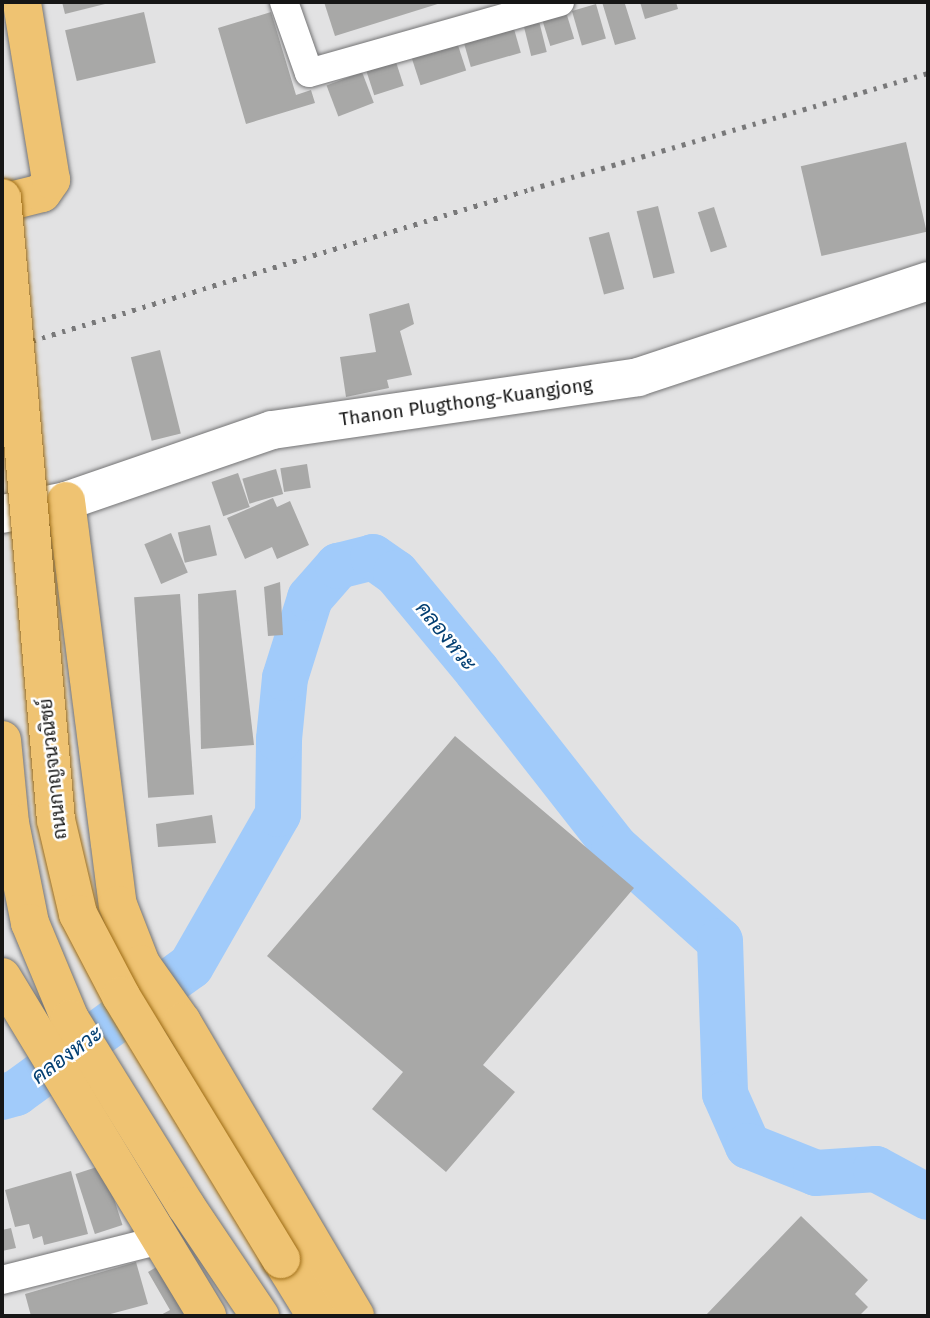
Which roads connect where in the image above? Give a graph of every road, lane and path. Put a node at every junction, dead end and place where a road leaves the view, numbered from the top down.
1 (22, 2) edge
2 (284, 2) edge
3 (560, 2) edge
4 (2, 201) edge
5 (928, 281) edge
6 (66, 500) junction
7 (2, 514) edge
8 (2, 740) edge
9 (2, 977) edge
10 (160, 1240) junction
11 (2, 1280) edge
12 (252, 1302) edge
13 (207, 1316) edge
14 (316, 1316) edge
15 (355, 1316) edge

1 - 4 main road
2 - 3 street
4 - 14 main road, ถนนกาญจนวณิชย์, bridge
5 - 6 street, Thanon Plugthong-Kuangjong
6 - 7 street, Thanon Plugthong-Kuangjong
6 - 15 main road
8 - 12 main road
9 - 10 main road
10 - 11 street
10 - 13 main road

